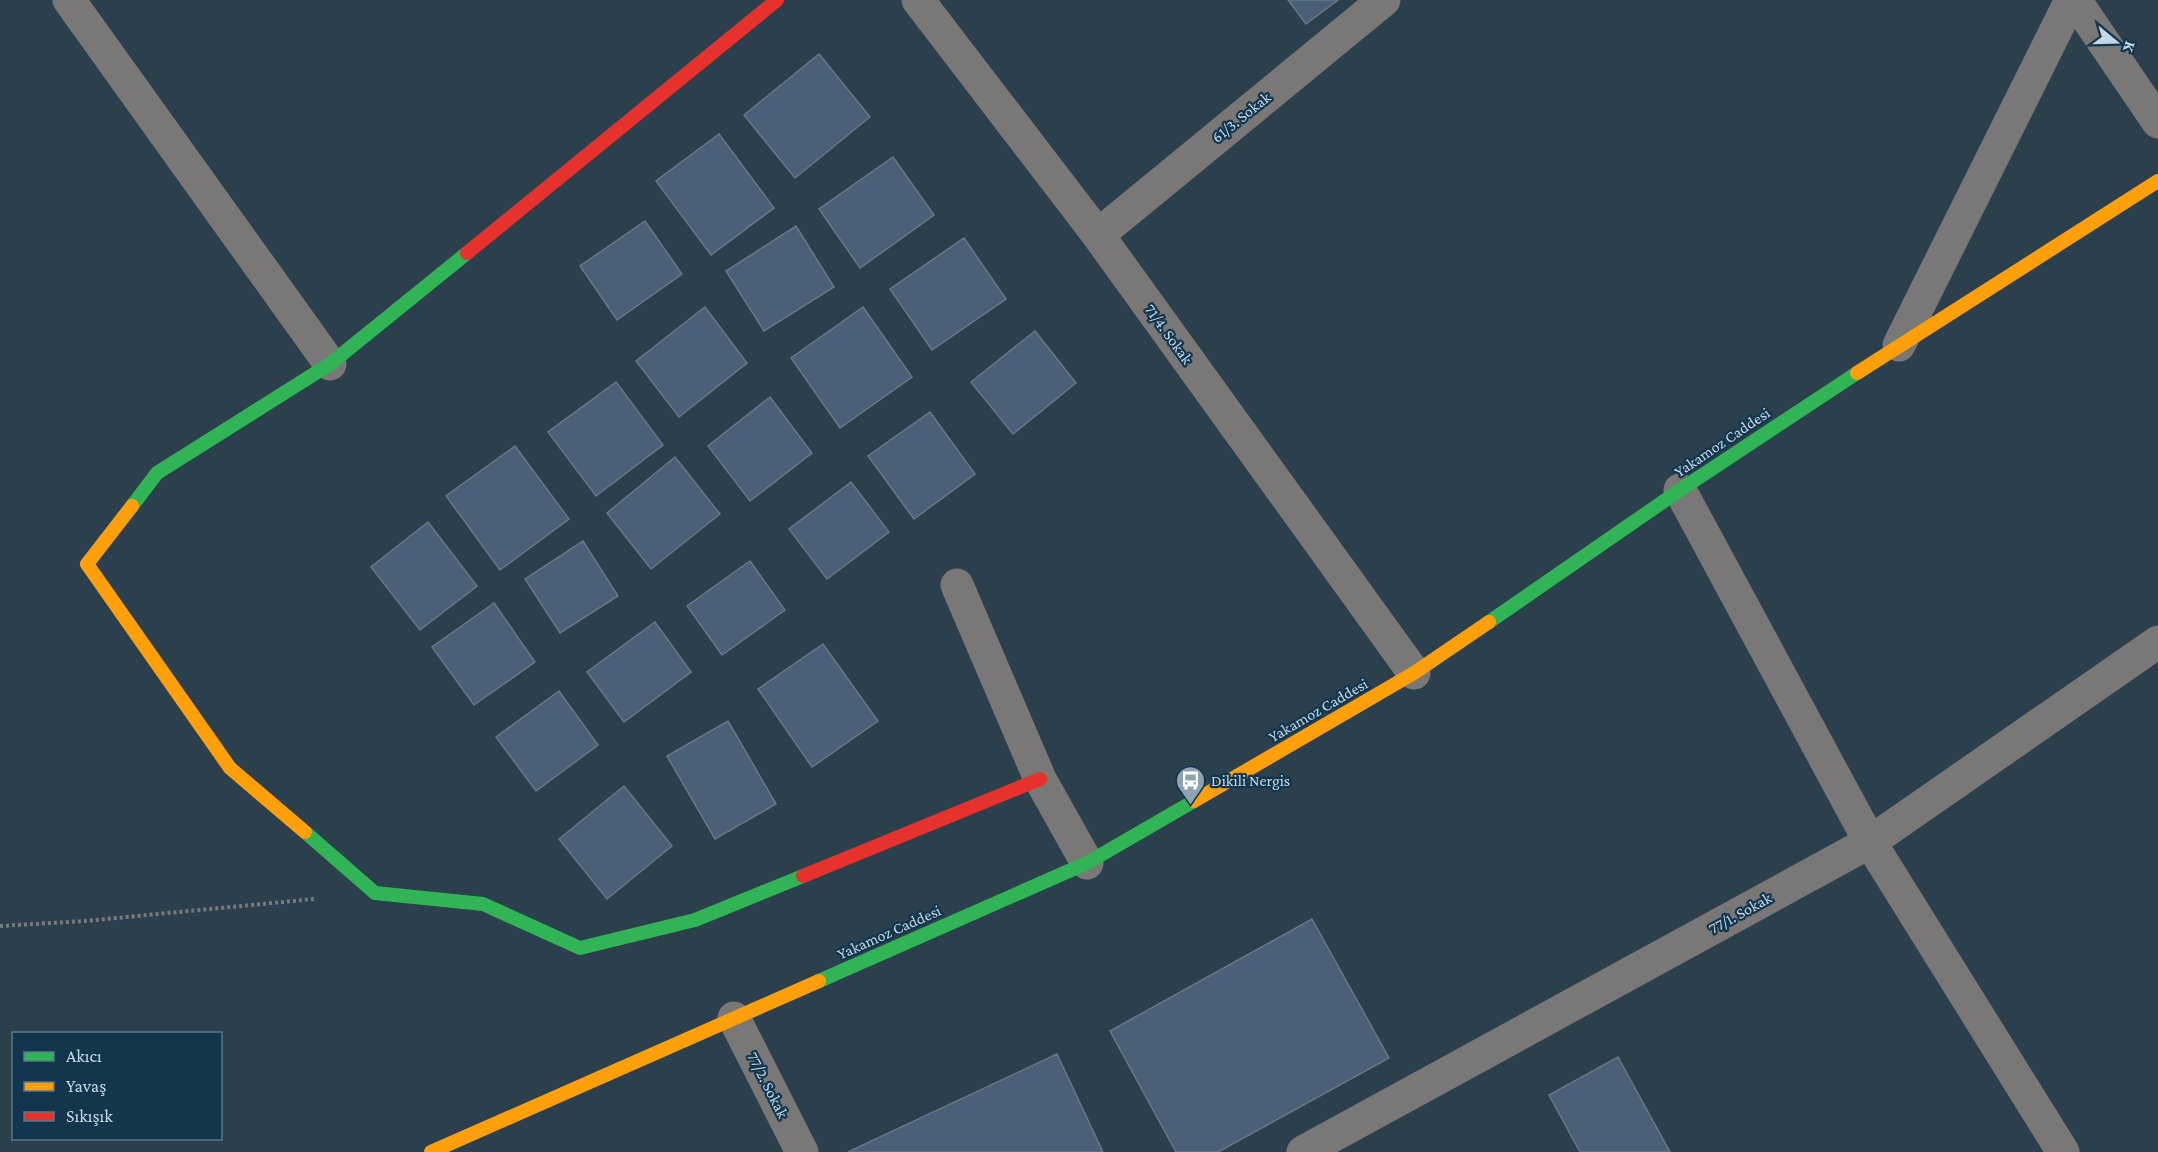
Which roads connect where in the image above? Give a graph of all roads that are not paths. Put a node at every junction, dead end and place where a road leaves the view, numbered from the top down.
1 (69, 0) edge
2 (777, 0) edge
3 (918, 0) edge
4 (1384, 0) edge
5 (2073, 0) edge
6 (2158, 122) edge
7 (2158, 181) edge
8 (1098, 235) junction
9 (1899, 345) junction
10 (330, 364) junction
11 (1680, 490) junction
12 (957, 585) dead end
13 (2158, 642) edge
14 (1414, 673) junction
15 (1040, 779) junction
16 (1870, 842) junction
17 (1087, 863) junction
18 (734, 1018) junction
19 (431, 1152) edge
20 (802, 1152) edge
21 (1303, 1152) edge
22 (2064, 1152) edge

1 - 10 street
2 - 10 street
3 - 8 street, 71/4. Sokak
4 - 8 street, 61/3. Sokak
5 - 6 street
5 - 9 street
7 - 9 street, Yakamoz Caddesi
8 - 14 street, 71/4. Sokak
9 - 11 street, Yakamoz Caddesi
10 - 15 street
11 - 14 street, Yakamoz Caddesi
11 - 16 street
12 - 15 street
13 - 16 street, 77/1. Sokak
14 - 17 street, Yakamoz Caddesi
15 - 17 street
16 - 21 street, 77/1. Sokak
16 - 22 street
17 - 18 street, Yakamoz Caddesi
18 - 19 street, Yakamoz Caddesi
18 - 20 street, 77/2. Sokak

